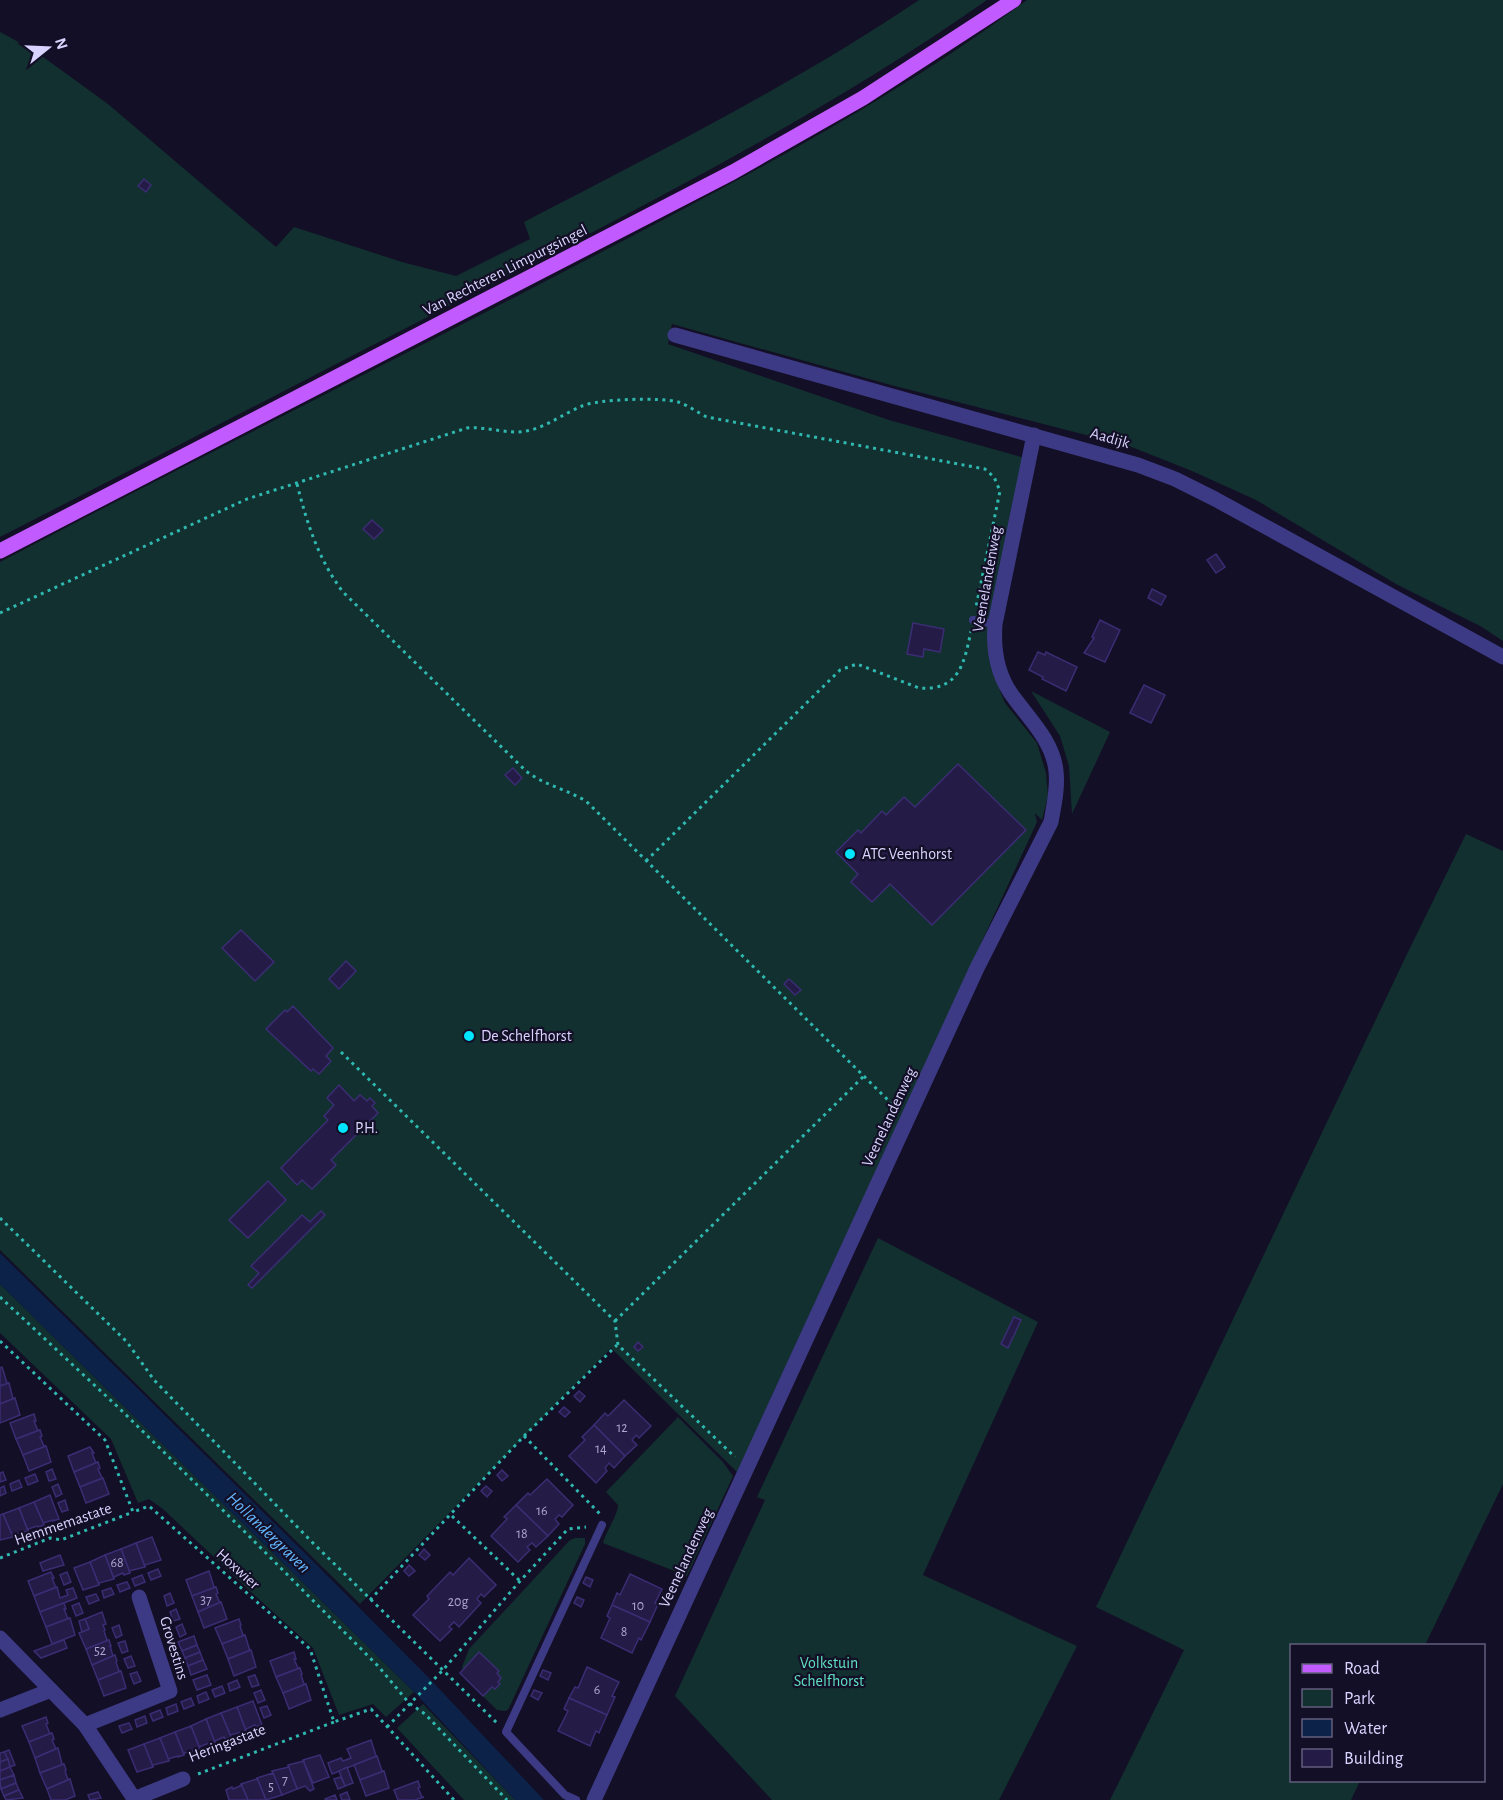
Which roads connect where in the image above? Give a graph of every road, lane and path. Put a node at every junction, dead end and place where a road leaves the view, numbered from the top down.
1 (1014, 0) edge
2 (675, 335) dead end
3 (1034, 435) junction
4 (297, 484) junction
5 (0, 551) edge
6 (0, 613) edge
7 (973, 620) junction
8 (995, 624) junction
9 (1503, 657) edge
10 (646, 861) junction
11 (341, 1052) dead end
12 (864, 1076) junction
13 (907, 1119) junction
14 (0, 1218) edge
15 (0, 1297) edge
16 (615, 1321) junction
17 (0, 1341) edge
18 (618, 1345) junction
19 (524, 1436) junction
20 (747, 1469) junction
21 (134, 1512) junction
22 (452, 1515) junction
23 (602, 1525) junction
24 (0, 1558) edge
25 (520, 1581) junction
26 (139, 1597) dead end
27 (370, 1600) junction
28 (0, 1638) edge
29 (443, 1670) junction
30 (51, 1690) junction
31 (411, 1702) junction
32 (0, 1710) edge
33 (334, 1722) junction
34 (85, 1725) junction
35 (387, 1727) junction
36 (506, 1732) junction
37 (183, 1779) joint
38 (134, 1799) edge
39 (454, 1800) edge
40 (507, 1800) edge
41 (576, 1800) edge
42 (594, 1800) edge

1 - 5 main road, Van Rechteren Limpurgsingel
2 - 3 street, Aadijk
3 - 8 street, Veenelandenweg
3 - 9 street, Aadijk
4 - 6 path
4 - 7 path
4 - 10 path
7 - 8 lane
7 - 10 path
8 - 13 street, Veenelandenweg
10 - 12 path
11 - 16 path
12 - 13 path
12 - 16 path
13 - 20 street, Veenelandenweg
14 - 27 path
15 - 31 path
16 - 18 path
17 - 21 path
18 - 19 path
18 - 20 path
19 - 22 path
19 - 23 path
20 - 42 street, Veenelandenweg
21 - 24 path, Hemmemastate
21 - 33 path, Hoxwier
22 - 25 path
22 - 27 path
23 - 25 path
23 - 36 lane
25 - 29 path
26 - 34 street, Grovestins
27 - 29 path
28 - 30 street
29 - 31 path
29 - 36 path
30 - 32 street
30 - 34 street
31 - 35 path
31 - 40 path
33 - 35 path
33 - 37 path, Heringastate
34 - 38 street
35 - 39 path
36 - 41 lane
37 - 38 street, Heringastate

